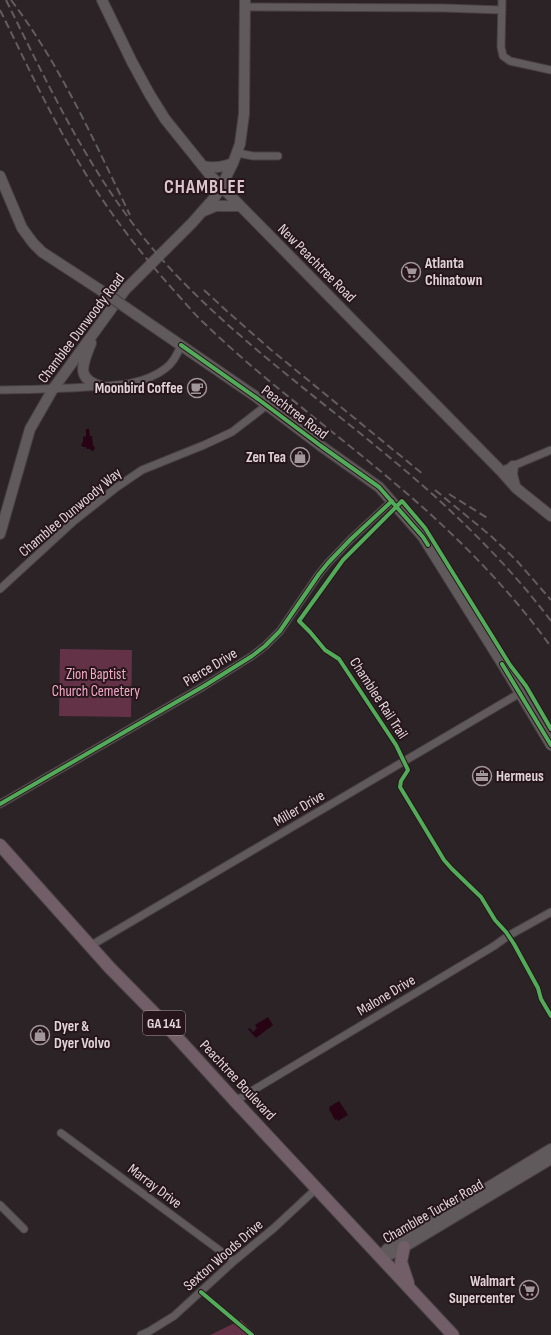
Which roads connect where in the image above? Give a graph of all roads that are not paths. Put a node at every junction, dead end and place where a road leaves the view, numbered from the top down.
1 (102, 0) edge
2 (502, 0) edge
3 (245, 3) edge
4 (502, 10) junction
5 (551, 70) edge
6 (237, 153) junction
7 (278, 156) dead end
8 (234, 163) junction
9 (203, 166) junction
10 (0, 176) edge
11 (221, 187) junction
12 (240, 206) junction
13 (203, 212) junction
14 (97, 328) junction
15 (181, 345) junction
16 (103, 387) junction
17 (0, 390) edge
18 (53, 390) junction
19 (267, 405) junction
20 (551, 450) edge
21 (513, 466) junction
22 (502, 472) junction
23 (516, 488) junction
24 (392, 501) junction
25 (551, 516) edge
26 (0, 534) edge
27 (0, 589) edge
28 (520, 693) junction
29 (551, 746) edge
30 (0, 804) edge
31 (0, 845) edge
32 (551, 912) edge
33 (90, 946) junction
34 (235, 1101) junction
35 (61, 1132) dead end
36 (551, 1149) edge
37 (551, 1159) edge
38 (317, 1188) junction
39 (0, 1205) edge
40 (24, 1229) dead end
41 (404, 1248) junction
42 (380, 1257) junction
43 (234, 1261) junction
44 (411, 1290) junction
45 (141, 1335) edge
46 (453, 1335) edge

1 - 9 street, New Peachtree Road
2 - 4 street
3 - 4 street
3 - 6 street, Chamblee Dunwoody Road
4 - 5 street
6 - 7 street
6 - 8 street, Chamblee Dunwoody Road
8 - 9 street
8 - 11 street, Chamblee Dunwoody Road
9 - 11 street, New Peachtree Road
10 - 15 street, Peachtree Road, bridge
11 - 12 street, New Peachtree Road
11 - 13 street, Chamblee Dunwoody Road
12 - 13 street
12 - 22 street, New Peachtree Road
13 - 14 street, Chamblee Dunwoody Road
14 - 16 street
14 - 18 street, Chamblee Dunwoody Road
15 - 16 street
15 - 19 street, Peachtree Road
16 - 18 street
17 - 18 street
18 - 26 street, Chamblee Dunwoody Road
19 - 24 street, Peachtree Road
19 - 27 street, Chamblee Dunwoody Way
20 - 21 street
21 - 22 street
21 - 23 street
22 - 23 street, New Peachtree Road
23 - 25 street, New Peachtree Road
24 - 28 street, Peachtree Road
24 - 30 street, Pierce Drive
28 - 29 street, Peachtree Road
28 - 33 street, Miller Drive
31 - 33 highway, Peachtree Boulevard / GA 141
32 - 34 street, Malone Drive
33 - 34 highway, Peachtree Boulevard / GA 141
34 - 38 highway, Peachtree Boulevard / GA 141
35 - 43 street, Marray Drive
36 - 42 street, Chamblee Tucker Road
37 - 41 street, Chamblee Tucker Road
38 - 42 highway, Peachtree Boulevard / GA 141
38 - 43 street, Sexton Woods Drive
39 - 40 street
41 - 42 street, Chamblee Tucker Road
41 - 44 highway
42 - 44 highway, Peachtree Boulevard / GA 141
43 - 45 street, Sexton Woods Drive
44 - 46 highway, Peachtree Boulevard / GA 141

